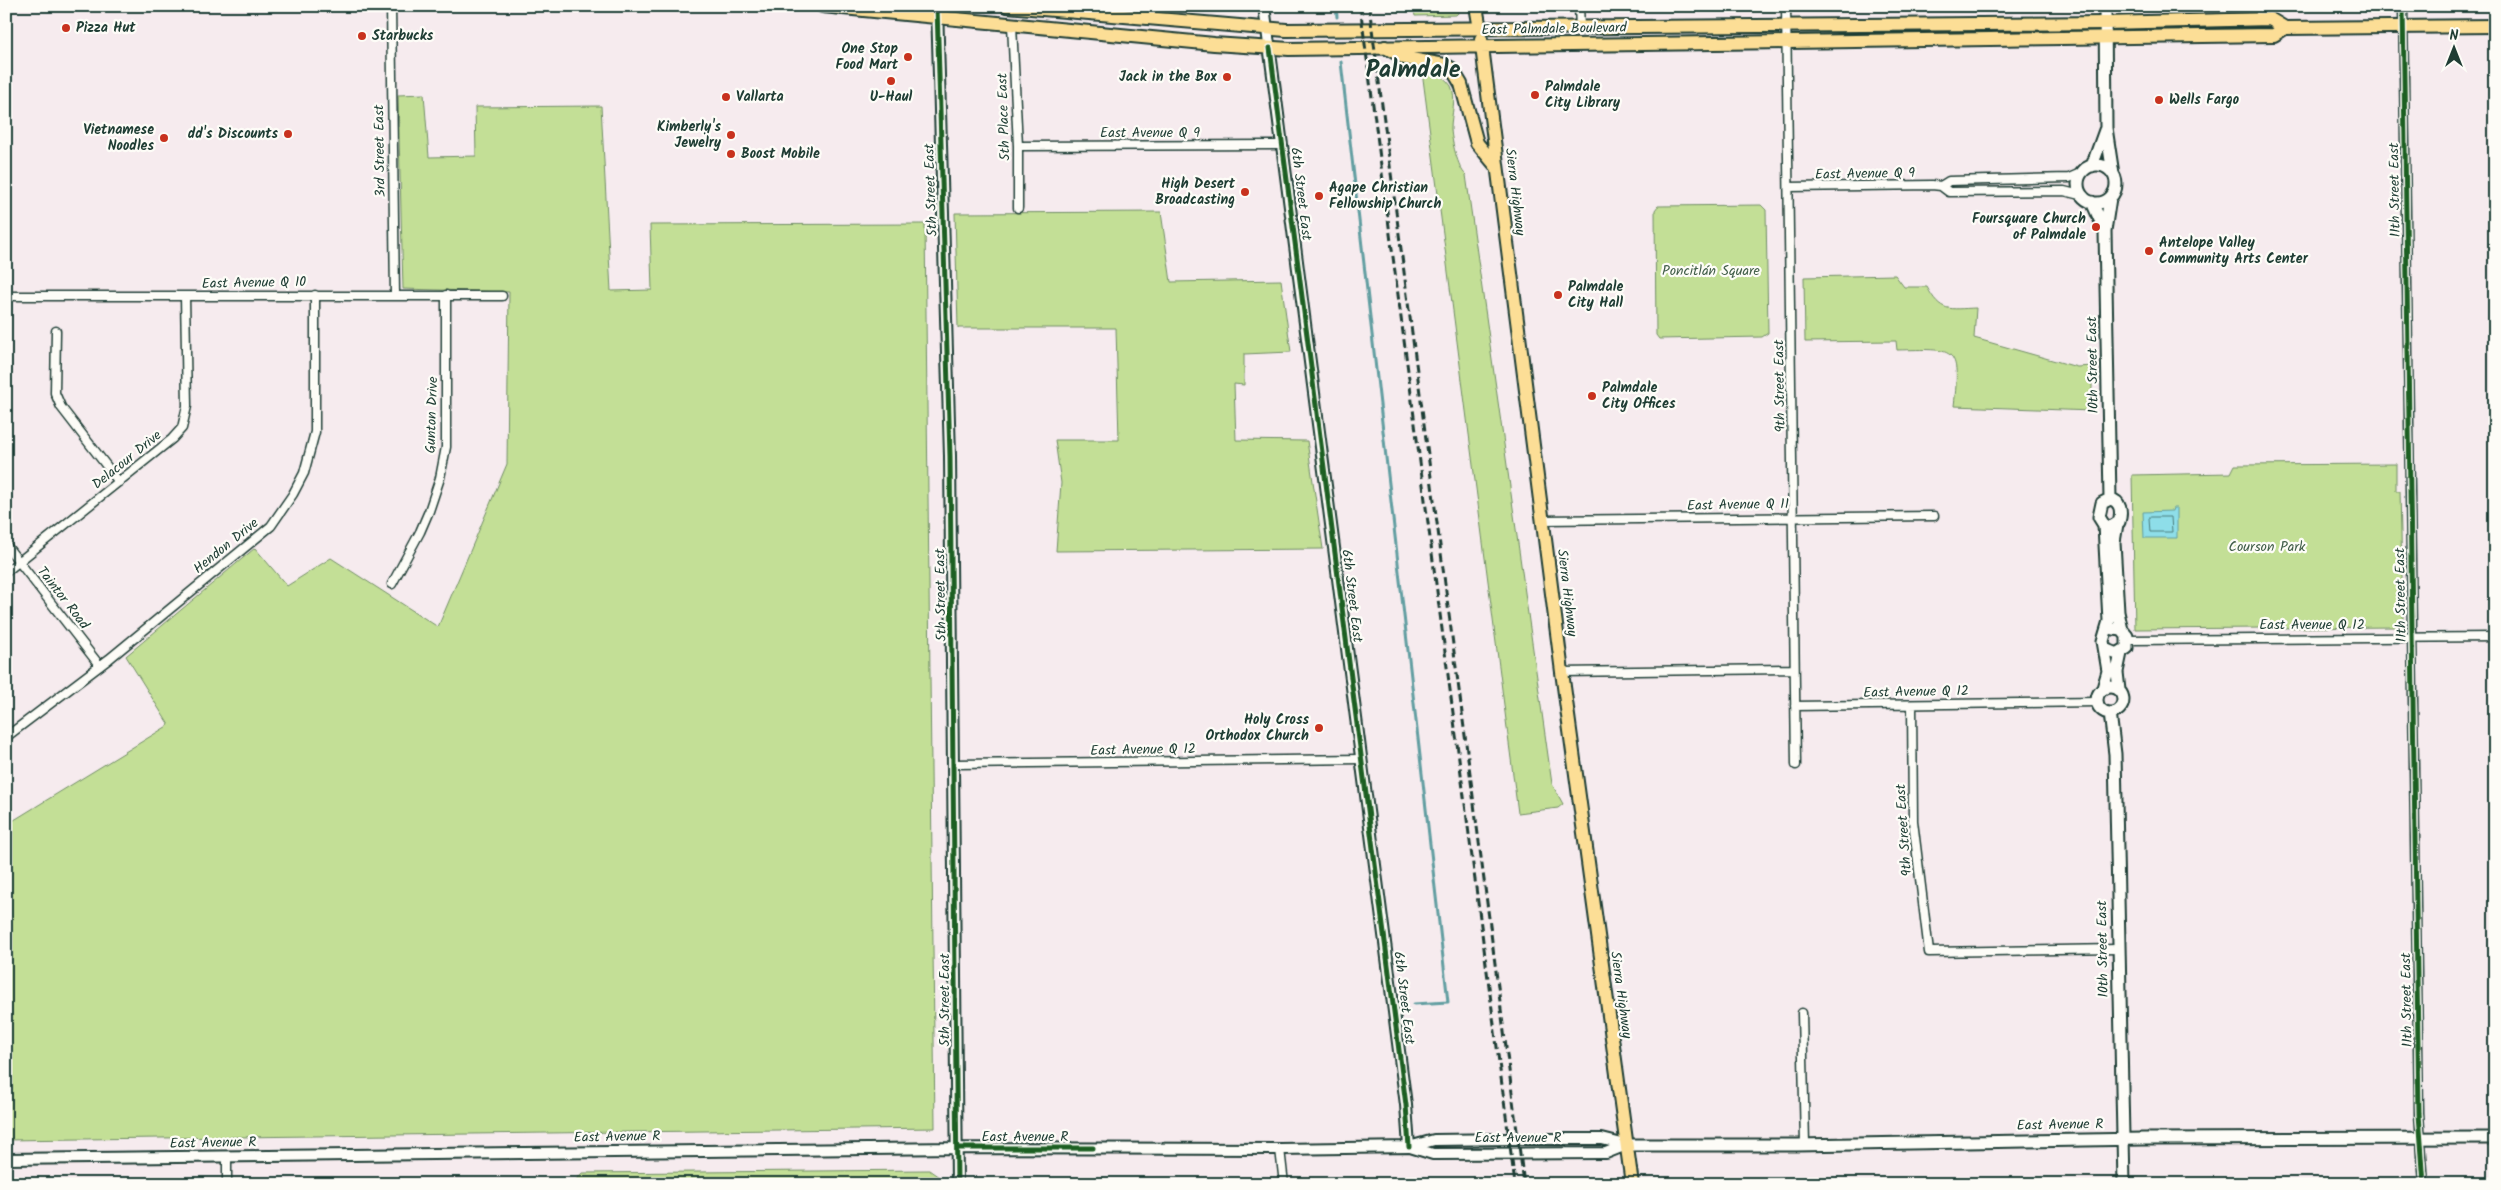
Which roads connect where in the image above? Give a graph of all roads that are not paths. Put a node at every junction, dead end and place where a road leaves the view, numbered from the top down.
1 (391, 6) edge
2 (822, 6) edge
3 (1007, 6) edge
4 (1264, 6) edge
5 (1476, 6) edge
6 (1579, 6) edge
7 (1786, 6) edge
8 (2105, 6) edge
9 (2260, 6) edge
10 (2403, 6) edge
11 (937, 12) edge
12 (2260, 20) junction
13 (2105, 23) junction
14 (1012, 25) junction
15 (1786, 25) junction
16 (2403, 26) junction
17 (2495, 26) edge
18 (1580, 28) junction
19 (2285, 28) junction
20 (1267, 29) junction
21 (1480, 29) junction
22 (2105, 38) junction
23 (1786, 40) junction
24 (1482, 45) junction
25 (1385, 47) junction
26 (1270, 48) junction
27 (2106, 128) junction
28 (1283, 145) junction
29 (1018, 146) junction
30 (1496, 167) junction
31 (2088, 169) junction
32 (2114, 174) junction
33 (1941, 186) junction
34 (1789, 187) junction
35 (2110, 198) junction
36 (2088, 199) junction
37 (1018, 208) dead end
38 (2105, 231) junction
39 (315, 294) junction
40 (395, 295) junction
41 (446, 295) junction
42 (6, 296) edge
43 (185, 296) junction
44 (502, 296) dead end
45 (56, 331) dead end
46 (120, 482) junction
47 (2110, 499) junction
48 (1934, 516) dead end
49 (1794, 517) junction
50 (1542, 520) junction
51 (2117, 524) junction
52 (2104, 525) junction
53 (6, 545) edge
54 (19, 561) junction
55 (6, 572) edge
56 (392, 584) dead end
57 (2122, 630) junction
58 (2106, 633) junction
59 (2413, 637) junction
60 (2495, 637) edge
61 (2128, 640) junction
62 (2105, 649) junction
63 (2121, 653) junction
64 (100, 666) junction
65 (1794, 669) junction
66 (1562, 672) junction
67 (2103, 688) junction
68 (2119, 690) junction
69 (2097, 702) junction
70 (1912, 705) junction
71 (1795, 706) junction
72 (2110, 713) junction
73 (6, 737) edge
74 (1362, 759) junction
75 (954, 764) junction
76 (1796, 764) dead end
77 (2118, 948) junction
78 (1802, 1013) dead end
79 (2421, 1138) junction
80 (2495, 1138) edge
81 (2122, 1139) junction
82 (1805, 1144) junction
83 (1626, 1145) junction
84 (1409, 1147) junction
85 (957, 1148) junction
86 (1280, 1149) junction
87 (227, 1158) junction
88 (6, 1159) edge
89 (227, 1184) edge
90 (957, 1184) edge
91 (1284, 1184) edge
92 (1632, 1184) edge
93 (2124, 1184) edge
94 (2424, 1184) edge

1 - 40 street, 3rd Street East
2 - 11 main road, East Palmdale Boulevard
3 - 20 main road, East Palmdale Boulevard
4 - 20 street, 6th Street East
5 - 21 main road, Sierra Highway
6 - 18 street
7 - 15 street, 9th Street East
8 - 13 main road
9 - 12 street
10 - 16 street, 11th Street East
11 - 14 main road, East Palmdale Boulevard
11 - 75 street, 5th Street East
12 - 13 main road, East Palmdale Boulevard
12 - 19 main road, East Palmdale Boulevard
13 - 15 main road, East Palmdale Boulevard
13 - 22 main road
14 - 26 main road, East Palmdale Boulevard
14 - 29 street, 5th Place East
15 - 18 main road, East Palmdale Boulevard
15 - 23 street, 9th Street East
16 - 17 main road, East Palmdale Boulevard
16 - 19 main road, East Palmdale Boulevard
16 - 59 street, 11th Street East
18 - 21 main road, East Palmdale Boulevard
19 - 22 main road, East Palmdale Boulevard
20 - 21 main road, East Palmdale Boulevard
20 - 26 street, 6th Street East
21 - 24 main road, Sierra Highway
22 - 23 main road, East Palmdale Boulevard
22 - 27 main road
23 - 24 main road, East Palmdale Boulevard
23 - 34 street, 9th Street East
24 - 25 main road, East Palmdale Boulevard
24 - 30 main road, Sierra Highway
25 - 26 main road, East Palmdale Boulevard
25 - 30 main road
26 - 28 street, 6th Street East
27 - 31 main road
27 - 32 main road
28 - 29 street, East Avenue Q 9
28 - 74 street, 6th Street East
29 - 37 street, 5th Place East
30 - 50 main road, Sierra Highway
31 - 32 main road
31 - 33 street, East Avenue Q 9
31 - 36 main road
32 - 35 main road
33 - 34 street, East Avenue Q 9
33 - 36 street, East Avenue Q 9
34 - 49 street, 9th Street East
35 - 36 main road
35 - 38 main road, 10th Street East
36 - 38 main road, 10th Street East
38 - 47 main road, 10th Street East
39 - 40 street, East Avenue Q 10
39 - 43 street, East Avenue Q 10
39 - 64 street, Hendon Drive
40 - 41 street, East Avenue Q 10
41 - 44 street, East Avenue Q 10
41 - 56 street, Gunton Drive
42 - 43 street, East Avenue Q 10
43 - 46 street, Delacour Drive
45 - 46 street
46 - 54 street, Delacour Drive
47 - 51 main road
47 - 52 main road
48 - 49 street, East Avenue Q 11
49 - 50 street, East Avenue Q 11
49 - 65 street, 9th Street East
50 - 66 main road, Sierra Highway
51 - 52 main road
51 - 57 main road
52 - 58 main road
53 - 54 street, Taintor Road
54 - 55 street, Delacour Drive
54 - 64 street, Taintor Road
57 - 58 main road
57 - 61 main road
58 - 62 main road
59 - 60 street, East Avenue Q 12
59 - 61 street, East Avenue Q 12
59 - 79 street, 11th Street East
61 - 63 main road
62 - 63 main road
62 - 67 main road
63 - 68 main road
64 - 73 street, Hendon Drive
65 - 66 street
65 - 71 street, 9th Street East
66 - 83 main road, Sierra Highway
67 - 68 main road
67 - 69 main road
68 - 72 main road
69 - 70 street, East Avenue Q 12
69 - 72 main road
70 - 71 street, East Avenue Q 12
70 - 77 street, 9th Street East
71 - 76 street, 9th Street East
72 - 77 main road, 10th Street East
74 - 75 street, East Avenue Q 12
74 - 84 street, 6th Street East
75 - 85 street, 5th Street East
77 - 81 main road, 10th Street East
78 - 82 street
79 - 80 main road, East Avenue R
79 - 81 main road, East Avenue R
79 - 94 street, 11th Street East
81 - 82 main road, East Avenue R
81 - 93 main road, 10th Street East
82 - 83 main road, East Avenue R
83 - 84 street, East Avenue R
83 - 84 street, East Avenue R
83 - 92 main road, Sierra Highway
84 - 86 street, East Avenue R
85 - 86 street, East Avenue R
85 - 87 street, East Avenue R
85 - 90 street, 5th Street East
86 - 91 street
87 - 88 street, East Avenue R
87 - 89 street

